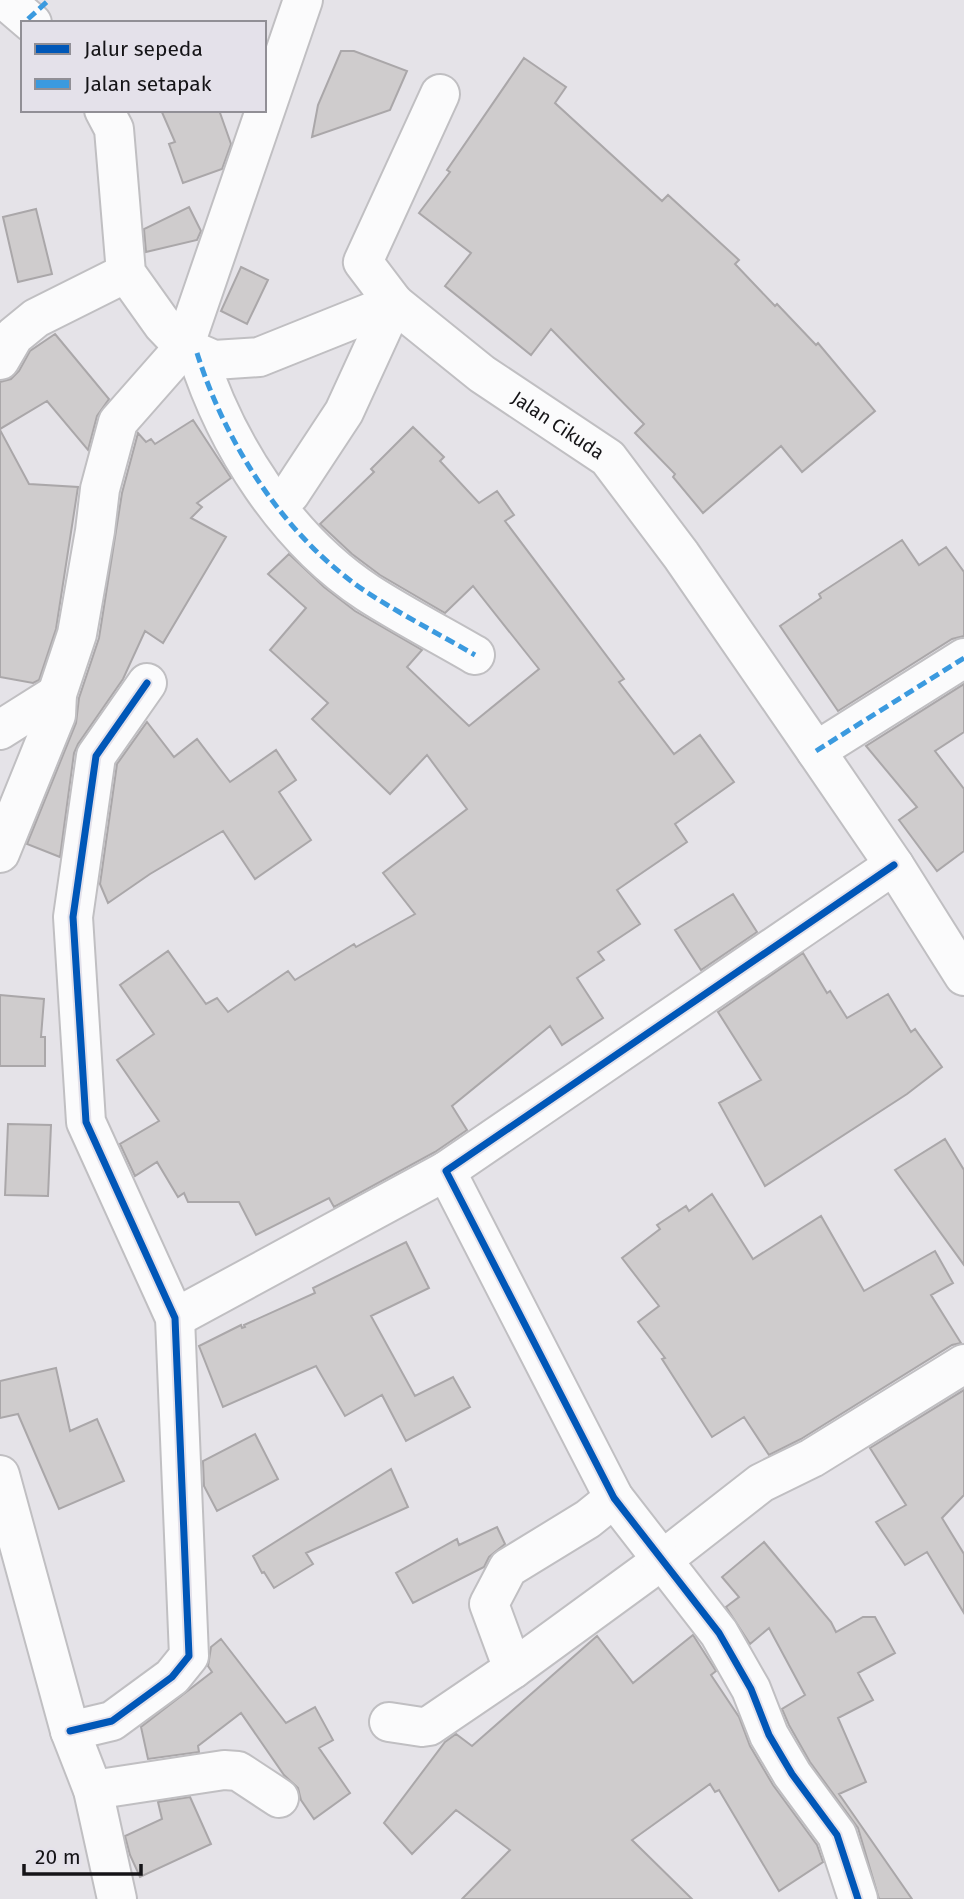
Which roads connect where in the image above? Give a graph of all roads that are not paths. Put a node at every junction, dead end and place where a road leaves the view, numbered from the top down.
1 (303, 0) edge
2 (440, 94) dead end
3 (105, 112) edge
4 (127, 273) junction
5 (394, 303) junction
6 (191, 350) junction
7 (0, 360) edge
8 (290, 494) dead end
9 (474, 655) dead end
10 (964, 658) edge
11 (148, 683) dead end
12 (57, 694) junction
13 (0, 730) edge
14 (816, 751) junction
15 (0, 853) edge
16 (894, 865) junction
17 (964, 976) edge
18 (446, 1171) junction
19 (175, 1318) junction
20 (964, 1364) edge
21 (0, 1475) edge
22 (614, 1498) junction
23 (661, 1560) junction
24 (513, 1669) junction
25 (389, 1722) dead end
26 (70, 1731) junction
27 (93, 1790) junction
28 (279, 1798) dead end
29 (117, 1899) edge
30 (858, 1899) edge

1 - 6 street
2 - 5 street, Jalan Cikuda
3 - 4 street
4 - 6 street
4 - 7 street
5 - 6 street
5 - 8 street
5 - 14 street, Jalan Cikuda
6 - 9 street
6 - 12 street
10 - 14 street
11 - 19 street
12 - 13 street
12 - 15 street
14 - 16 street, Jalan Cikuda
16 - 17 street, Jalan Cikuda
16 - 18 street
18 - 19 street
18 - 22 street
19 - 26 street
20 - 23 street
21 - 26 street
22 - 23 street
22 - 24 street
23 - 24 street
23 - 30 street
24 - 25 street
26 - 27 street
27 - 28 street
27 - 29 street

